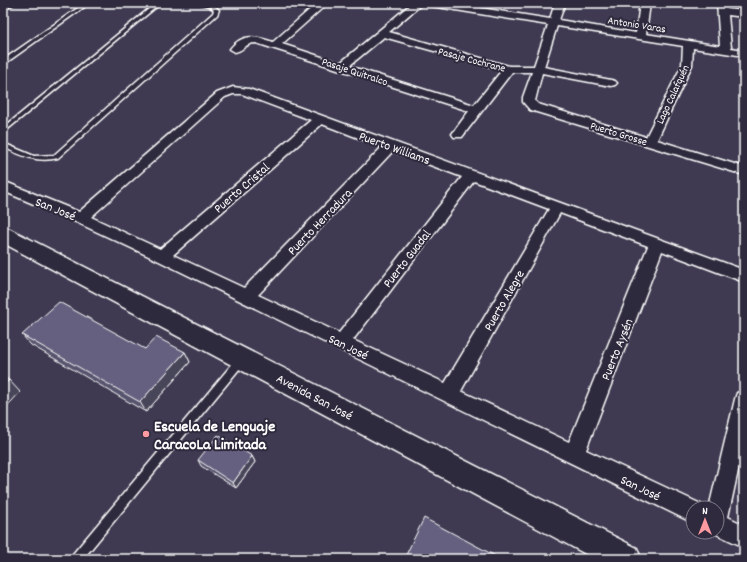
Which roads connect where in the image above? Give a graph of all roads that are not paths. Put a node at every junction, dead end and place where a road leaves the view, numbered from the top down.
1 (14, 3) edge
2 (88, 3) edge
3 (160, 3) edge
4 (197, 3) edge
5 (323, 3) edge
6 (418, 3) edge
7 (431, 3) edge
8 (560, 3) edge
9 (645, 3) edge
10 (722, 7) edge
11 (3, 10) edge
12 (744, 14) edge
13 (554, 23) junction
14 (382, 34) junction
15 (641, 37) junction
16 (688, 44) junction
17 (275, 46) junction
18 (234, 49) dead end
19 (726, 50) junction
20 (744, 53) edge
21 (3, 63) edge
22 (341, 67) junction
23 (509, 69) junction
24 (539, 69) junction
25 (611, 82) dead end
26 (477, 110) junction
27 (320, 119) junction
28 (3, 131) edge
29 (458, 134) dead end
30 (650, 142) junction
31 (3, 145) edge
32 (392, 145) junction
33 (744, 171) edge
34 (470, 175) junction
35 (3, 186) edge
36 (557, 207) junction
37 (81, 218) junction
38 (3, 234) edge
39 (657, 244) junction
40 (162, 256) junction
41 (744, 276) edge
42 (247, 296) junction
43 (342, 342) junction
44 (242, 359) junction
45 (449, 394) junction
46 (744, 399) edge
47 (574, 454) junction
48 (721, 500) edge
49 (685, 508) edge
50 (725, 527) edge
51 (744, 536) edge
52 (76, 559) edge
53 (626, 559) edge

1 - 11 lane
2 - 21 lane
3 - 28 lane
4 - 31 lane
5 - 17 street
6 - 14 street
7 - 13 street, Antonio Varas
8 - 13 street, Puerto Grosse
9 - 15 street
10 - 12 street
10 - 19 street
13 - 15 street, Antonio Varas
13 - 24 street, Puerto Grosse
14 - 22 street
14 - 23 street, Pasaje Cochrane
15 - 16 street, Antonio Varas
16 - 19 street, Antonio Varas
16 - 30 street, Lago Calafquén
17 - 18 street, Pasaje Quitralco
17 - 22 street, Pasaje Quitralco
19 - 20 street, Antonio Varas
22 - 26 street, Pasaje Quitralco
23 - 24 street, Pasaje Cochrane
23 - 26 street
24 - 25 street, Pasaje Cochrane
24 - 30 street, Puerto Grosse
26 - 29 street
27 - 32 street, Puerto Williams
27 - 37 street, Puerto Williams
27 - 40 street, Puerto Cristal
30 - 33 street, Puerto Grosse
32 - 34 street, Puerto Williams
32 - 42 street, Puerto Herradura
34 - 36 street, Puerto Williams
34 - 43 street, Puerto Guadal
35 - 37 street, San José
36 - 39 street, Puerto Williams
36 - 45 street, Puerto Alegre
37 - 40 street, San José
38 - 44 main road, Avenida San José
39 - 41 street, Puerto Williams
39 - 47 street, Puerto Aysén
40 - 42 street, San José
42 - 43 street, San José
43 - 45 street, San José
44 - 52 lane
44 - 53 main road, Avenida San José
45 - 47 street, San José
46 - 48 street
47 - 49 street, San José
50 - 51 street

